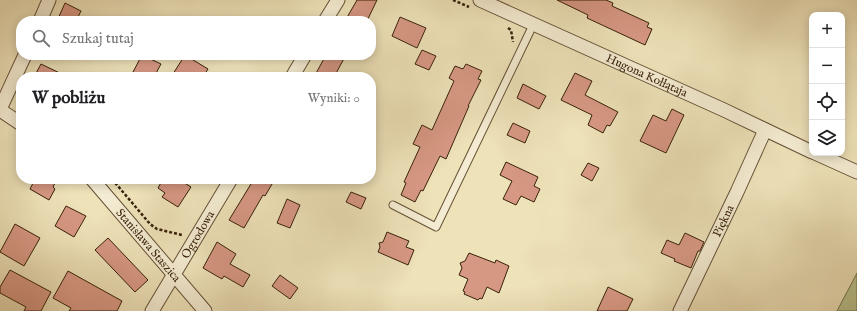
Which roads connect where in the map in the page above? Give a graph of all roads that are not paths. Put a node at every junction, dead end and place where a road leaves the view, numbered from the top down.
1 (49, 0) edge
2 (338, 0) edge
3 (480, 0) edge
4 (42, 16) edge
5 (328, 16) edge
6 (534, 23) junction
7 (22, 60) edge
8 (302, 60) edge
9 (17, 72) edge
10 (295, 72) edge
11 (16, 73) edge
12 (0, 110) edge
13 (16, 121) edge
14 (765, 130) junction
15 (809, 151) edge
16 (822, 156) edge
17 (857, 172) edge
18 (96, 184) edge
19 (228, 184) edge
20 (393, 205) dead end
21 (174, 275) junction
22 (152, 311) edge
23 (205, 311) edge
24 (680, 311) edge

1 - 4 street
2 - 5 street
3 - 6 street, Hugona Kołłątaja
6 - 14 street, Hugona Kołłątaja
6 - 20 lane
7 - 9 street
8 - 10 street
11 - 12 street
12 - 13 street
14 - 15 street, Hugona Kołłątaja
14 - 24 street, Piękna
16 - 17 street
18 - 21 street, Stanisława Staszica
19 - 21 street, Ogrodowa
21 - 22 street, Ogrodowa
21 - 23 street, Stanisława Staszica

